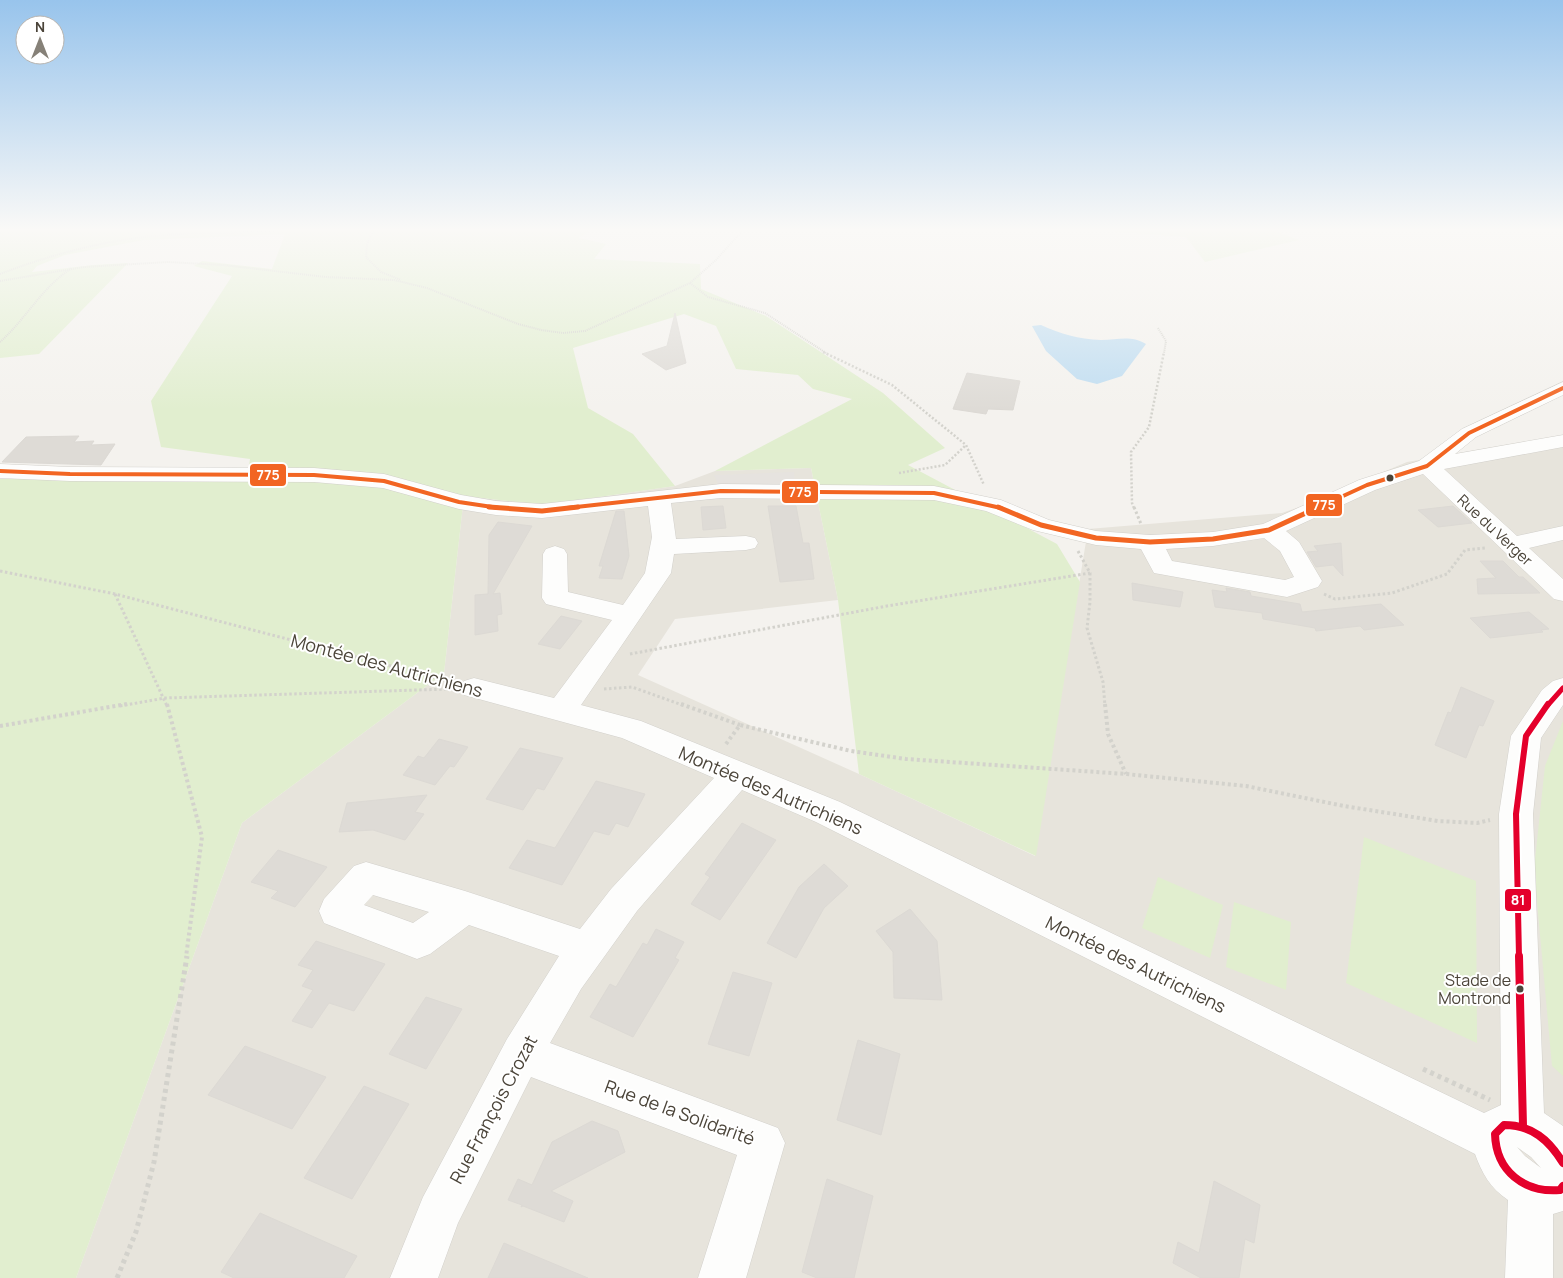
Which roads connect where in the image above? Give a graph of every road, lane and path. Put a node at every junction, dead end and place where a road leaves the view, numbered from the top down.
1 (47, 291) edge
2 (435, 291) edge
3 (673, 291) edge
4 (701, 291) edge
5 (1158, 328) dead end
6 (0, 342) edge
7 (1563, 388) edge
8 (1563, 441) edge
9 (1427, 466) junction
10 (0, 471) edge
11 (659, 498) junction
12 (992, 505) junction
13 (1269, 530) junction
14 (1563, 533) edge
15 (1079, 534) junction
16 (1150, 542) junction
17 (746, 543) dead end
18 (1510, 545) junction
19 (662, 547) junction
20 (555, 554) dead end
21 (0, 571) edge
22 (1090, 573) junction
23 (1300, 584) junction
24 (1563, 593) edge
25 (115, 594) junction
26 (630, 616) junction
27 (597, 660) junction
28 (474, 688) junction
29 (1563, 688) edge
30 (165, 698) junction
31 (567, 702) junction
32 (740, 725) junction
33 (0, 726) edge
34 (732, 759) junction
35 (1126, 774) junction
36 (1516, 814) junction
37 (465, 907) dead end
38 (587, 949) junction
39 (520, 1053) junction
40 (1508, 1133) junction
41 (1552, 1179) edge
42 (118, 1278) edge
43 (414, 1278) edge
44 (722, 1278) edge
45 (1529, 1278) edge

1 - 6 path
2 - 3 path
4 - 12 path
5 - 16 path
7 - 9 street
8 - 9 street
9 - 13 street
9 - 18 street, Rue du Verger
10 - 11 street
11 - 12 street
11 - 19 street
12 - 15 street
13 - 16 street
13 - 23 street
14 - 18 street
15 - 16 street
15 - 22 path
16 - 23 street
17 - 19 street
18 - 23 path
18 - 24 street, Rue du Verger
19 - 26 street
20 - 26 street
21 - 25 path, Montée des Autrichiens
22 - 27 path
22 - 35 path
25 - 28 path, Montée des Autrichiens
25 - 30 path
26 - 27 street
27 - 31 street
28 - 30 path
28 - 31 street, Montée des Autrichiens
29 - 36 street
30 - 33 path
30 - 42 path
31 - 32 path
31 - 34 street, Montée des Autrichiens
32 - 34 path
32 - 35 path
34 - 38 street, Rue François Crozat
34 - 40 street, Montée des Autrichiens
35 - 36 path
36 - 40 street
37 - 38 street
38 - 39 street, Rue François Crozat
39 - 43 street, Rue François Crozat
39 - 44 street, Rue de la Solidarité
40 - 41 street
41 - 45 street

